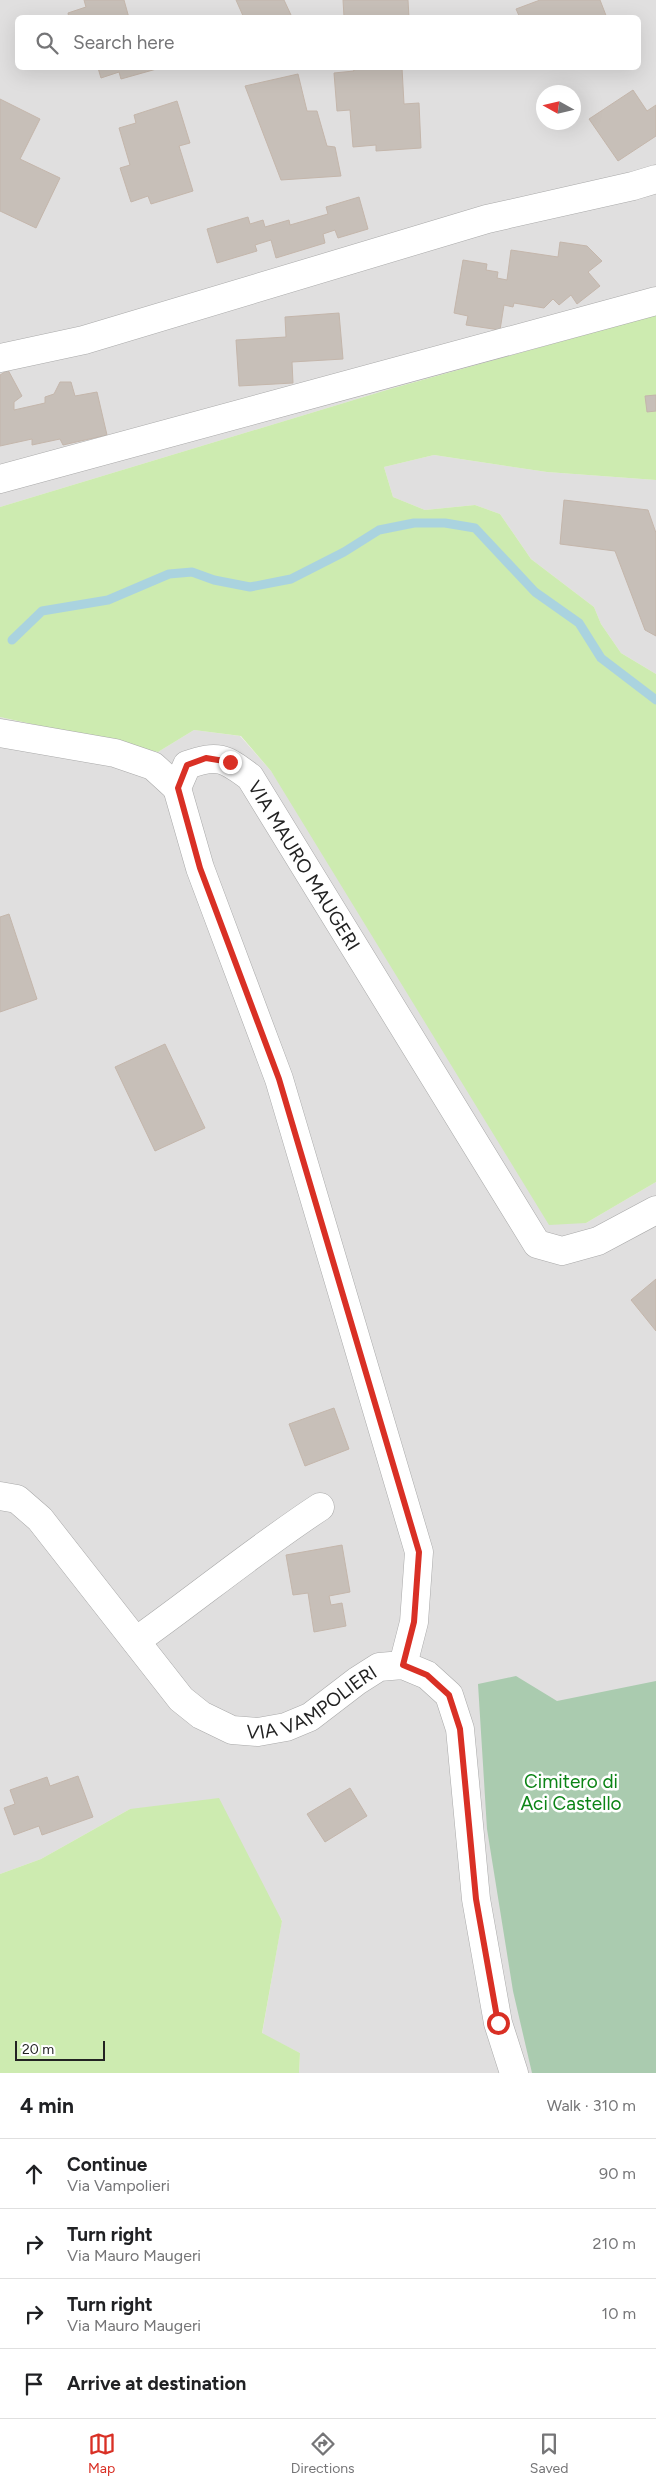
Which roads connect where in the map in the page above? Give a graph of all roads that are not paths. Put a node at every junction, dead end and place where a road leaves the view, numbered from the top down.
1 (656, 179) edge
2 (656, 302) edge
3 (0, 358) edge
4 (0, 479) edge
5 (0, 733) edge
6 (178, 788) junction
7 (656, 1210) edge
8 (0, 1496) edge
9 (320, 1507) dead end
10 (136, 1641) junction
11 (403, 1665) junction
12 (514, 2073) edge

1 - 3 street
2 - 4 street
5 - 6 street
6 - 7 street, VIA MAURO MAUGERI
6 - 11 street
8 - 10 street, VIA VAMPOLIERI
9 - 10 street
10 - 11 street, VIA VAMPOLIERI
11 - 12 street, VIA VAMPOLIERI

